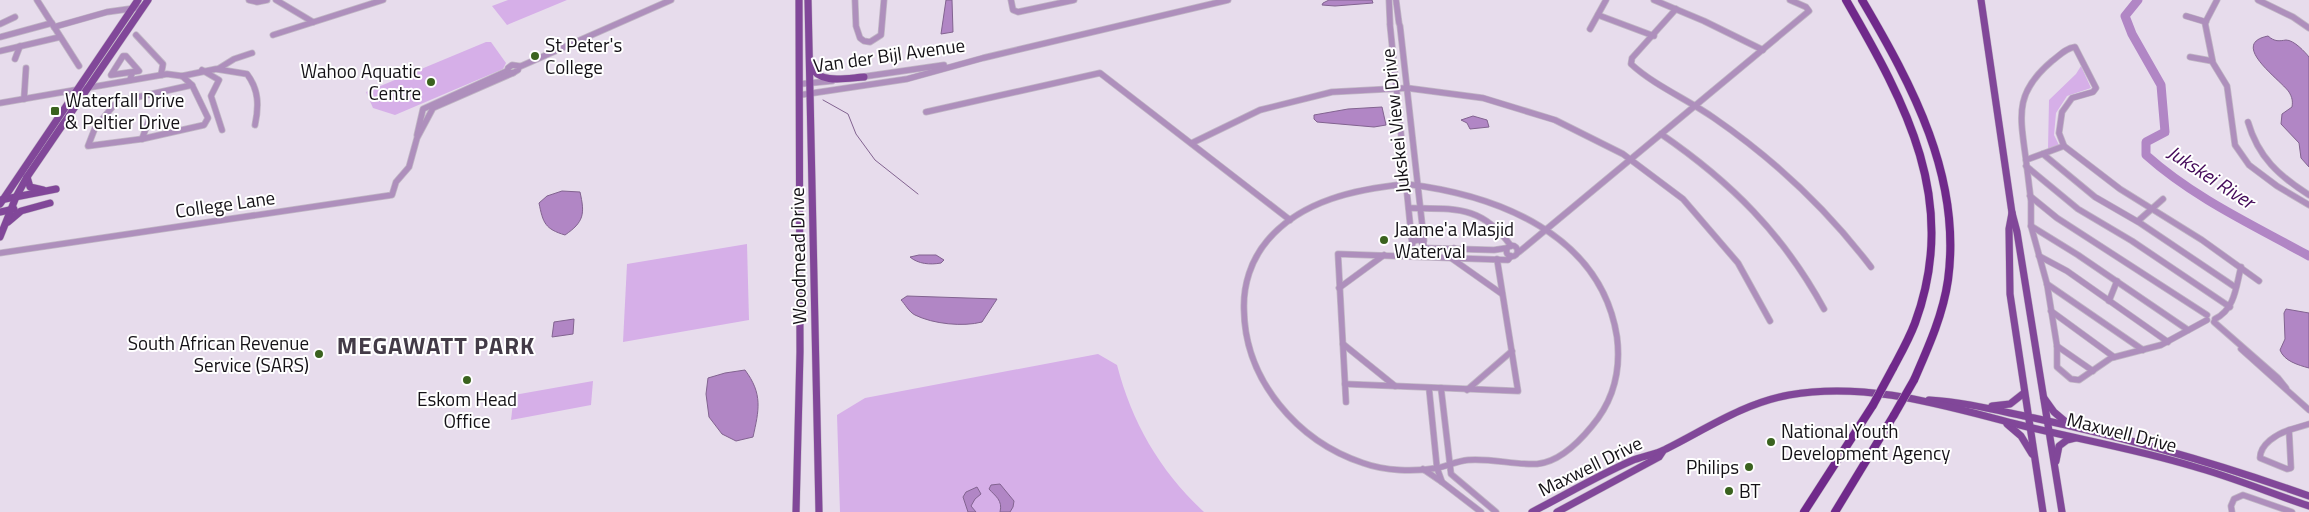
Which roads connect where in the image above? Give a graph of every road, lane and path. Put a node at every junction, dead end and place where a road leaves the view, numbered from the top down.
1 (36, 0) edge
2 (138, 0) edge
3 (148, 0) edge
4 (249, 0) edge
5 (267, 0) edge
6 (276, 0) edge
7 (382, 0) edge
8 (671, 0) edge
9 (799, 0) edge
10 (808, 0) edge
11 (855, 0) edge
12 (884, 0) edge
13 (1012, 0) edge
14 (1074, 0) edge
15 (1228, 0) edge
16 (1389, 0) edge
17 (1396, 0) edge
18 (1606, 0) edge
19 (1790, 0) edge
20 (1846, 0) edge
21 (1862, 0) edge
22 (1981, 0) edge
23 (2218, 0) edge
24 (2258, 0) edge
25 (1657, 1) edge
26 (133, 7) junction
27 (143, 7) junction
28 (1676, 9) junction
29 (1388, 10) junction
30 (1398, 10) junction
31 (1598, 14) junction
32 (2186, 16) dead end
33 (15, 17) dead end
34 (313, 22) junction
35 (2206, 22) junction
36 (0, 24) edge
37 (53, 25) junction
38 (1390, 26) junction
39 (1400, 26) junction
40 (2309, 28) edge
41 (1590, 29) dead end
42 (136, 35) dead end
43 (272, 35) dead end
44 (1654, 36) junction
45 (0, 37) edge
46 (60, 37) junction
47 (20, 46) junction
48 (1763, 50) junction
49 (0, 51) edge
50 (252, 53) dead end
51 (2190, 57) dead end
52 (983, 58) junction
53 (16, 59) dead end
54 (2212, 61) junction
55 (810, 64) junction
56 (117, 65) junction
57 (78, 66) dead end
58 (26, 68) dead end
59 (218, 69) junction
60 (202, 70) junction
61 (510, 72) junction
62 (132, 73) junction
63 (124, 74) junction
64 (161, 75) junction
65 (182, 76) junction
66 (864, 76) junction
67 (130, 80) junction
68 (811, 83) junction
69 (800, 84) junction
70 (192, 85) junction
71 (88, 87) junction
72 (1396, 88) junction
73 (1406, 88) junction
74 (75, 90) junction
75 (811, 94) junction
76 (800, 96) junction
77 (24, 99) junction
78 (0, 103) edge
79 (1697, 105) junction
80 (926, 112) dead end
81 (149, 120) dead end
82 (2248, 122) dead end
83 (255, 125) dead end
84 (222, 130) dead end
85 (1661, 134) junction
86 (417, 138) junction
87 (142, 139) junction
88 (1192, 143) junction
89 (2064, 146) junction
90 (2043, 154) junction
91 (1630, 159) junction
92 (2026, 163) junction
93 (27, 177) junction
94 (1406, 184) junction
95 (1417, 184) junction
96 (2309, 195) edge
97 (2030, 196) junction
98 (16, 197) junction
99 (0, 199) edge
100 (2163, 199) dead end
101 (2309, 205) edge
102 (1409, 208) junction
103 (1420, 209) junction
104 (2152, 209) junction
105 (11, 210) junction
106 (0, 212) edge
107 (2012, 213) junction
108 (1290, 220) junction
109 (2138, 221) junction
110 (2031, 226) junction
111 (1546, 229) junction
112 (1, 234) edge
113 (1532, 241) junction
114 (1423, 248) junction
115 (1454, 248) junction
116 (1413, 250) junction
117 (1510, 250) junction
118 (0, 253) edge
119 (1384, 255) junction
120 (2039, 256) junction
121 (1451, 258) junction
122 (1497, 259) junction
123 (2241, 267) junction
124 (1871, 268) dead end
125 (2259, 281) dead end
126 (2117, 282) junction
127 (2047, 284) junction
128 (2235, 287) junction
129 (1340, 288) junction
130 (1502, 294) junction
131 (2109, 301) junction
132 (2230, 307) junction
133 (1824, 309) dead end
134 (2051, 311) junction
135 (2207, 317) junction
136 (2214, 320) junction
137 (1770, 321) dead end
138 (2188, 330) junction
139 (2168, 342) junction
140 (1343, 344) junction
141 (2057, 346) junction
142 (2143, 350) junction
143 (1512, 351) junction
144 (2114, 357) junction
145 (2093, 371) junction
146 (1345, 384) junction
147 (1395, 386) junction
148 (1467, 390) junction
149 (1429, 392) junction
150 (1442, 392) junction
151 (2024, 393) junction
152 (2042, 393) junction
153 (1924, 400) junction
154 (1346, 402) dead end
155 (1431, 403) junction
156 (1444, 404) junction
157 (1967, 404) junction
158 (2309, 410) edge
159 (2028, 417) junction
160 (2046, 420) junction
161 (2004, 421) junction
162 (2309, 424) edge
163 (2074, 426) junction
164 (2029, 427) junction
165 (2288, 430) junction
166 (2049, 431) junction
167 (2081, 438) junction
168 (1663, 451) junction
169 (2034, 458) junction
170 (1450, 464) junction
171 (1422, 468) junction
172 (1437, 468) junction
173 (2055, 469) junction
174 (1442, 482) junction
175 (1824, 484) junction
176 (2309, 496) edge
177 (2309, 506) edge
178 (796, 512) edge
179 (819, 512) edge
180 (1481, 512) edge
181 (1496, 512) edge
182 (1532, 512) edge
183 (1557, 512) edge
184 (1804, 512) edge
185 (1809, 512) edge
186 (1836, 512) edge
187 (2043, 512) edge
188 (2062, 512) edge
189 (2232, 512) edge
190 (2292, 512) edge

1 - 37 street
2 - 26 main road
3 - 27 main road
4 - 5 street
6 - 34 street
7 - 34 street
8 - 61 street
9 - 69 main road, Woodmead Drive
10 - 55 main road, Woodmead Drive
11 - 12 street
13 - 14 street
15 - 52 street, Van der Bijl Avenue
16 - 29 street, Jukskei View Drive
17 - 30 street, Jukskei View Drive
18 - 31 street
19 - 48 street
20 - 175 highway, bridge
21 - 186 highway, bridge
22 - 107 main road
23 - 35 street
24 - 40 street
25 - 28 street
26 - 27 street
26 - 37 street
26 - 74 main road
27 - 71 main road
28 - 44 street
28 - 48 street
29 - 30 street
29 - 38 street, Jukskei View Drive
30 - 39 street, Jukskei View Drive
31 - 41 street
31 - 44 street
32 - 35 street
33 - 36 street
34 - 43 street
35 - 54 street
37 - 45 street
37 - 46 street
38 - 39 street
38 - 72 street, Jukskei View Drive
39 - 73 street, Jukskei View Drive
42 - 64 street
44 - 79 street
46 - 47 street
46 - 57 street
47 - 49 street
47 - 53 street
48 - 79 street
50 - 59 street
51 - 54 street
52 - 66 street, Van der Bijl Avenue
52 - 75 street, Van der Bijl Avenue
54 - 101 street
55 - 66 main road
55 - 68 main road, Woodmead Drive
56 - 62 street
56 - 63 street
56 - 63 street
58 - 77 street
59 - 60 street
59 - 83 street
60 - 65 street
60 - 84 street
61 - 86 street, College Lane
61 - 86 street, College Lane
62 - 63 street
62 - 67 street
64 - 65 street
64 - 67 street
65 - 70 street
66 - 68 street, Van der Bijl Avenue
67 - 71 street
68 - 69 street, Van der Bijl Avenue
68 - 75 main road, Woodmead Drive
69 - 76 main road, Woodmead Drive
70 - 87 street
70 - 87 street
71 - 74 street
71 - 93 main road
72 - 73 street
72 - 88 street
72 - 94 street, Jukskei View Drive
73 - 91 street
73 - 95 street, Jukskei View Drive
74 - 77 street
74 - 99 main road
75 - 76 street, Van der Bijl Avenue
75 - 179 main road, Woodmead Drive
76 - 178 main road, Woodmead Drive
77 - 78 street
79 - 85 street
79 - 124 street
80 - 88 street
81 - 87 street
82 - 96 street
85 - 91 street
85 - 133 street
86 - 118 street, College Lane
88 - 108 street
89 - 90 street
89 - 92 street
89 - 104 street
90 - 92 street
90 - 109 street
91 - 111 street
91 - 137 street
92 - 97 street
92 - 132 street
93 - 98 main road
93 - 98 main road
94 - 95 street
94 - 102 street, Jukskei View Drive
94 - 108 street
95 - 103 street, Jukskei View Drive
95 - 111 street
97 - 110 street
97 - 135 street
98 - 99 main road
98 - 105 main road
100 - 104 street
102 - 103 street
102 - 116 street, Jukskei View Drive
103 - 114 street, Jukskei View Drive
103 - 117 street
104 - 109 street
104 - 123 street
105 - 106 main road
105 - 112 main road
105 - 112 main road
107 - 151 main road
107 - 152 main road
108 - 171 street
109 - 128 street
110 - 120 street
110 - 126 street
111 - 113 street
111 - 170 street
113 - 117 street
113 - 117 street
114 - 115 street
114 - 116 street
114 - 116 street
114 - 121 street
115 - 117 street
115 - 121 street
116 - 119 street
117 - 122 street
119 - 129 street
119 - 129 street
120 - 127 street
120 - 131 street
121 - 122 street
121 - 130 street
122 - 130 street
123 - 125 street
123 - 128 street
126 - 131 street
126 - 138 street
127 - 134 street
127 - 142 street
128 - 132 street
129 - 140 street
130 - 143 street
131 - 139 street
132 - 136 street
134 - 141 street
134 - 144 street
135 - 136 street
135 - 138 street
136 - 158 street
138 - 139 street
139 - 142 street
140 - 146 street
140 - 147 street
141 - 145 street
141 - 145 street
142 - 144 street
143 - 148 street
143 - 148 street
144 - 145 street
146 - 147 street
146 - 154 street
147 - 149 street
148 - 150 street
149 - 150 street
149 - 155 street
150 - 156 street
151 - 157 main road
151 - 159 main road
152 - 160 main road
152 - 163 main road
153 - 157 main road, Maxwell Drive
153 - 161 main road, Maxwell Drive
153 - 168 main road, Maxwell Drive
155 - 156 street
155 - 172 street
156 - 170 street
157 - 159 main road, Maxwell Drive
159 - 160 main road, Maxwell Drive
159 - 164 main road
160 - 163 main road, Maxwell Drive
160 - 166 main road
161 - 164 main road, Maxwell Drive
161 - 169 main road
162 - 165 street
163 - 176 main road, Maxwell Drive
164 - 166 main road, Maxwell Drive
164 - 169 main road
165 - 165 street
166 - 167 main road, Maxwell Drive
166 - 173 main road
167 - 173 main road
167 - 177 main road, Maxwell Drive
168 - 182 main road, Maxwell Drive
168 - 183 main road, Maxwell Drive
169 - 187 main road
170 - 172 street
170 - 181 street
171 - 172 street
171 - 174 street
172 - 174 street
173 - 188 main road
174 - 180 street
175 - 184 highway
175 - 185 highway
189 - 190 street

